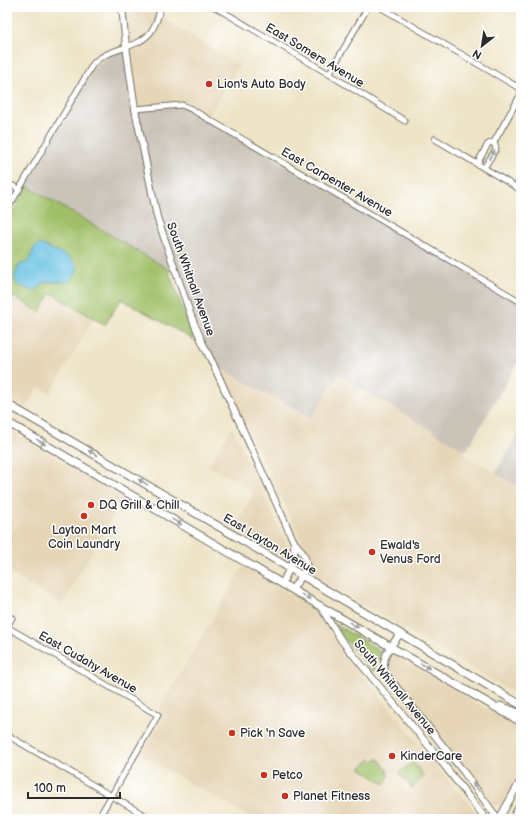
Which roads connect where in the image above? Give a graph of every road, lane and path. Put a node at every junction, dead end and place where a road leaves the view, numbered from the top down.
1 (122, 7) edge
2 (161, 7) edge
3 (215, 7) edge
4 (368, 7) edge
5 (380, 7) edge
6 (126, 46) junction
7 (329, 74) junction
8 (521, 89) edge
9 (521, 94) edge
10 (135, 109) junction
11 (405, 121) dead end
12 (435, 139) dead end
13 (494, 142) junction
14 (477, 164) junction
15 (484, 168) junction
16 (7, 183) edge
17 (19, 190) junction
18 (521, 190) edge
19 (7, 210) edge
20 (521, 302) edge
21 (7, 404) edge
22 (7, 422) edge
23 (294, 542) junction
24 (290, 569) junction
25 (302, 576) junction
26 (282, 584) junction
27 (292, 589) junction
28 (320, 606) junction
29 (12, 618) dead end
30 (7, 626) edge
31 (400, 634) junction
32 (391, 647) junction
33 (478, 697) junction
34 (521, 705) edge
35 (521, 714) edge
36 (521, 722) edge
37 (7, 735) edge
38 (521, 780) edge
39 (112, 796) junction
40 (521, 804) edge
41 (98, 819) edge
42 (151, 819) edge
43 (486, 819) edge
44 (499, 819) edge
45 (512, 819) edge

1 - 6 street, South Whitnall Avenue
2 - 6 street
3 - 7 street, East Somers Avenue
4 - 7 street
5 - 8 street
6 - 10 street, South Whitnall Avenue
6 - 17 street
7 - 11 street, East Somers Avenue
9 - 13 street
10 - 20 street, East Carpenter Avenue
10 - 23 street, South Whitnall Avenue
12 - 14 street
13 - 14 street
15 -> 13 street
14 - 15 street
15 - 18 street
16 - 17 street
17 - 19 street
24 -> 21 main road, East Layton Avenue
22 -> 26 main road
23 - 24 street, South Whitnall Avenue
23 - 25 street, South Whitnall Avenue
24 - 25 main road, East Layton Avenue
24 - 26 street, South Whitnall Avenue
25 - 27 street, South Whitnall Avenue
25 - 31 main road, East Layton Avenue
26 - 27 main road
27 -> 28 main road
28 -> 32 main road
28 - 43 street, South Whitnall Avenue
29 - 30 street
30 - 39 street, East Cudahy Avenue
31 - 32 street, South Whitnall Avenue
31 - 34 main road, East Layton Avenue
32 -> 33 main road
44 -> 32 street, South Whitnall Avenue
33 - 35 main road
33 - 36 main road
37 - 39 street
38 - 44 street
39 - 41 street
39 - 42 street
40 - 45 street

